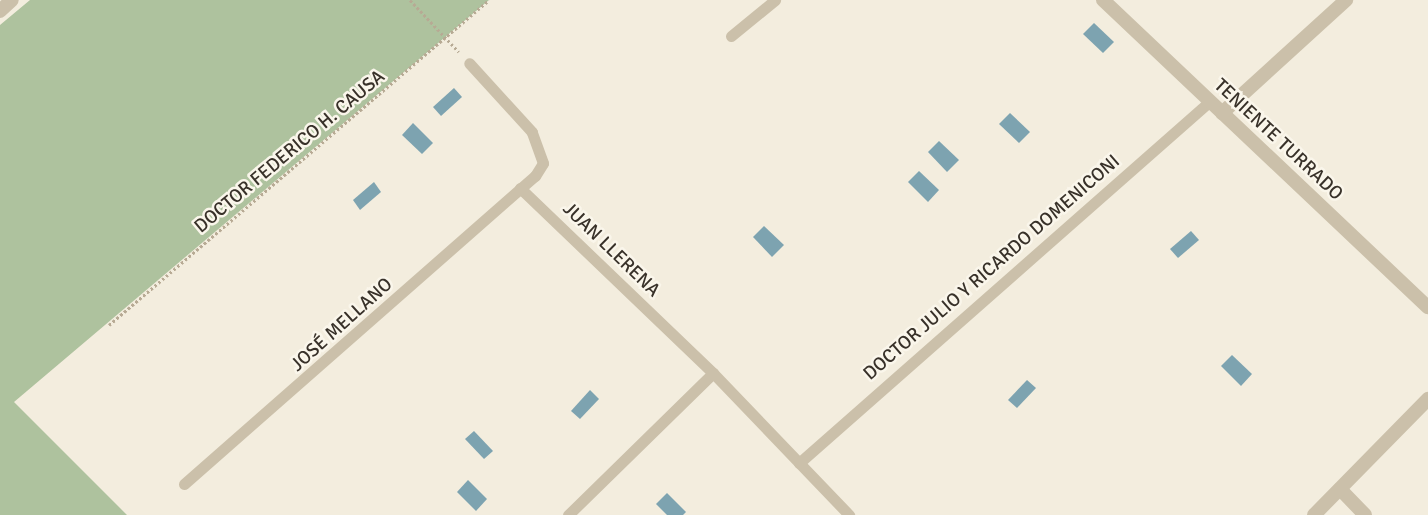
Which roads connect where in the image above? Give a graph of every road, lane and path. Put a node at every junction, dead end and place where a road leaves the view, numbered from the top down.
1 (12, 0) edge
2 (410, 0) edge
3 (489, 0) edge
4 (775, 0) edge
5 (1103, 0) edge
6 (1346, 0) edge
7 (0, 11) edge
8 (731, 36) dead end
9 (445, 38) junction
10 (469, 63) joint
11 (1210, 101) junction
12 (1222, 112) junction
13 (520, 188) junction
14 (1428, 307) edge
15 (109, 325) dead end
16 (713, 373) junction
17 (1428, 399) edge
18 (799, 463) junction
19 (184, 484) dead end
20 (1340, 489) junction
21 (568, 515) edge
22 (850, 515) edge
23 (1314, 515) edge
24 (1366, 515) edge

1 - 7 street
2 - 9 path
3 - 9 path, DOCTOR FEDERICO H. CAUSA
4 - 8 lane
5 - 11 street, TENIENTE TURRADO
6 - 12 street
9 - 10 path
9 - 15 path, DOCTOR FEDERICO H. CAUSA
10 - 13 lane
11 - 12 street, TENIENTE TURRADO
11 - 18 lane, DOCTOR JULIO Y RICARDO DOMENICONI
12 - 14 street, TENIENTE TURRADO
13 - 16 lane, JUAN LLERENA
13 - 19 lane, JOSÉ MELLANO
16 - 18 lane, JUAN LLERENA
16 - 21 lane
17 - 20 street
18 - 22 lane, JUAN LLERENA
20 - 23 street
20 - 24 street

